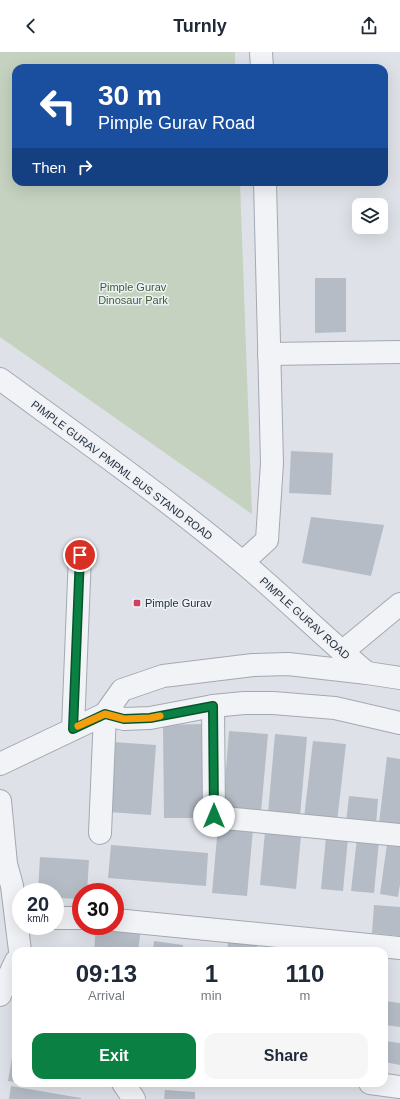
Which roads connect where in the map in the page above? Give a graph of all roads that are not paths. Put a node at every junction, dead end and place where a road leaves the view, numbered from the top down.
1 (261, 52) edge
2 (262, 64) edge
3 (265, 186) edge
4 (400, 352) edge
5 (269, 354) junction
6 (0, 379) edge
7 (80, 555) dead end
8 (243, 562) junction
9 (400, 604) edge
10 (342, 652) junction
11 (367, 673) junction
12 (400, 678) edge
13 (213, 706) junction
14 (105, 714) junction
15 (400, 723) edge
16 (73, 729) junction
17 (0, 764) edge
18 (0, 801) edge
19 (100, 833) dead end
20 (400, 835) edge
21 (12, 886) edge
22 (124, 921) edge
23 (20, 935) edge
24 (20, 947) edge
25 (400, 948) edge
26 (12, 970) edge
27 (4, 988) edge
28 (388, 1085) edge
29 (126, 1087) edge
30 (400, 1087) edge
31 (134, 1099) edge

1 - 2 street
3 - 5 street
4 - 5 street
5 - 8 street
6 - 8 street, PIMPLE GURAV PMPML BUS STAND ROAD
7 - 16 street
8 - 10 street, PIMPLE GURAV ROAD
9 - 10 street
10 - 11 street, PIMPLE GURAV ROAD
11 - 12 street, PIMPLE GURAV ROAD
11 - 14 street, PIMPLE GURAV ROAD
13 - 14 street
13 - 15 street
13 - 20 street
14 - 16 street, PIMPLE GURAV ROAD
14 - 19 street
16 - 17 street, PIMPLE GURAV ROAD
18 - 21 street
22 - 25 street
23 - 24 street
26 - 27 street
28 - 30 street
29 - 31 street

